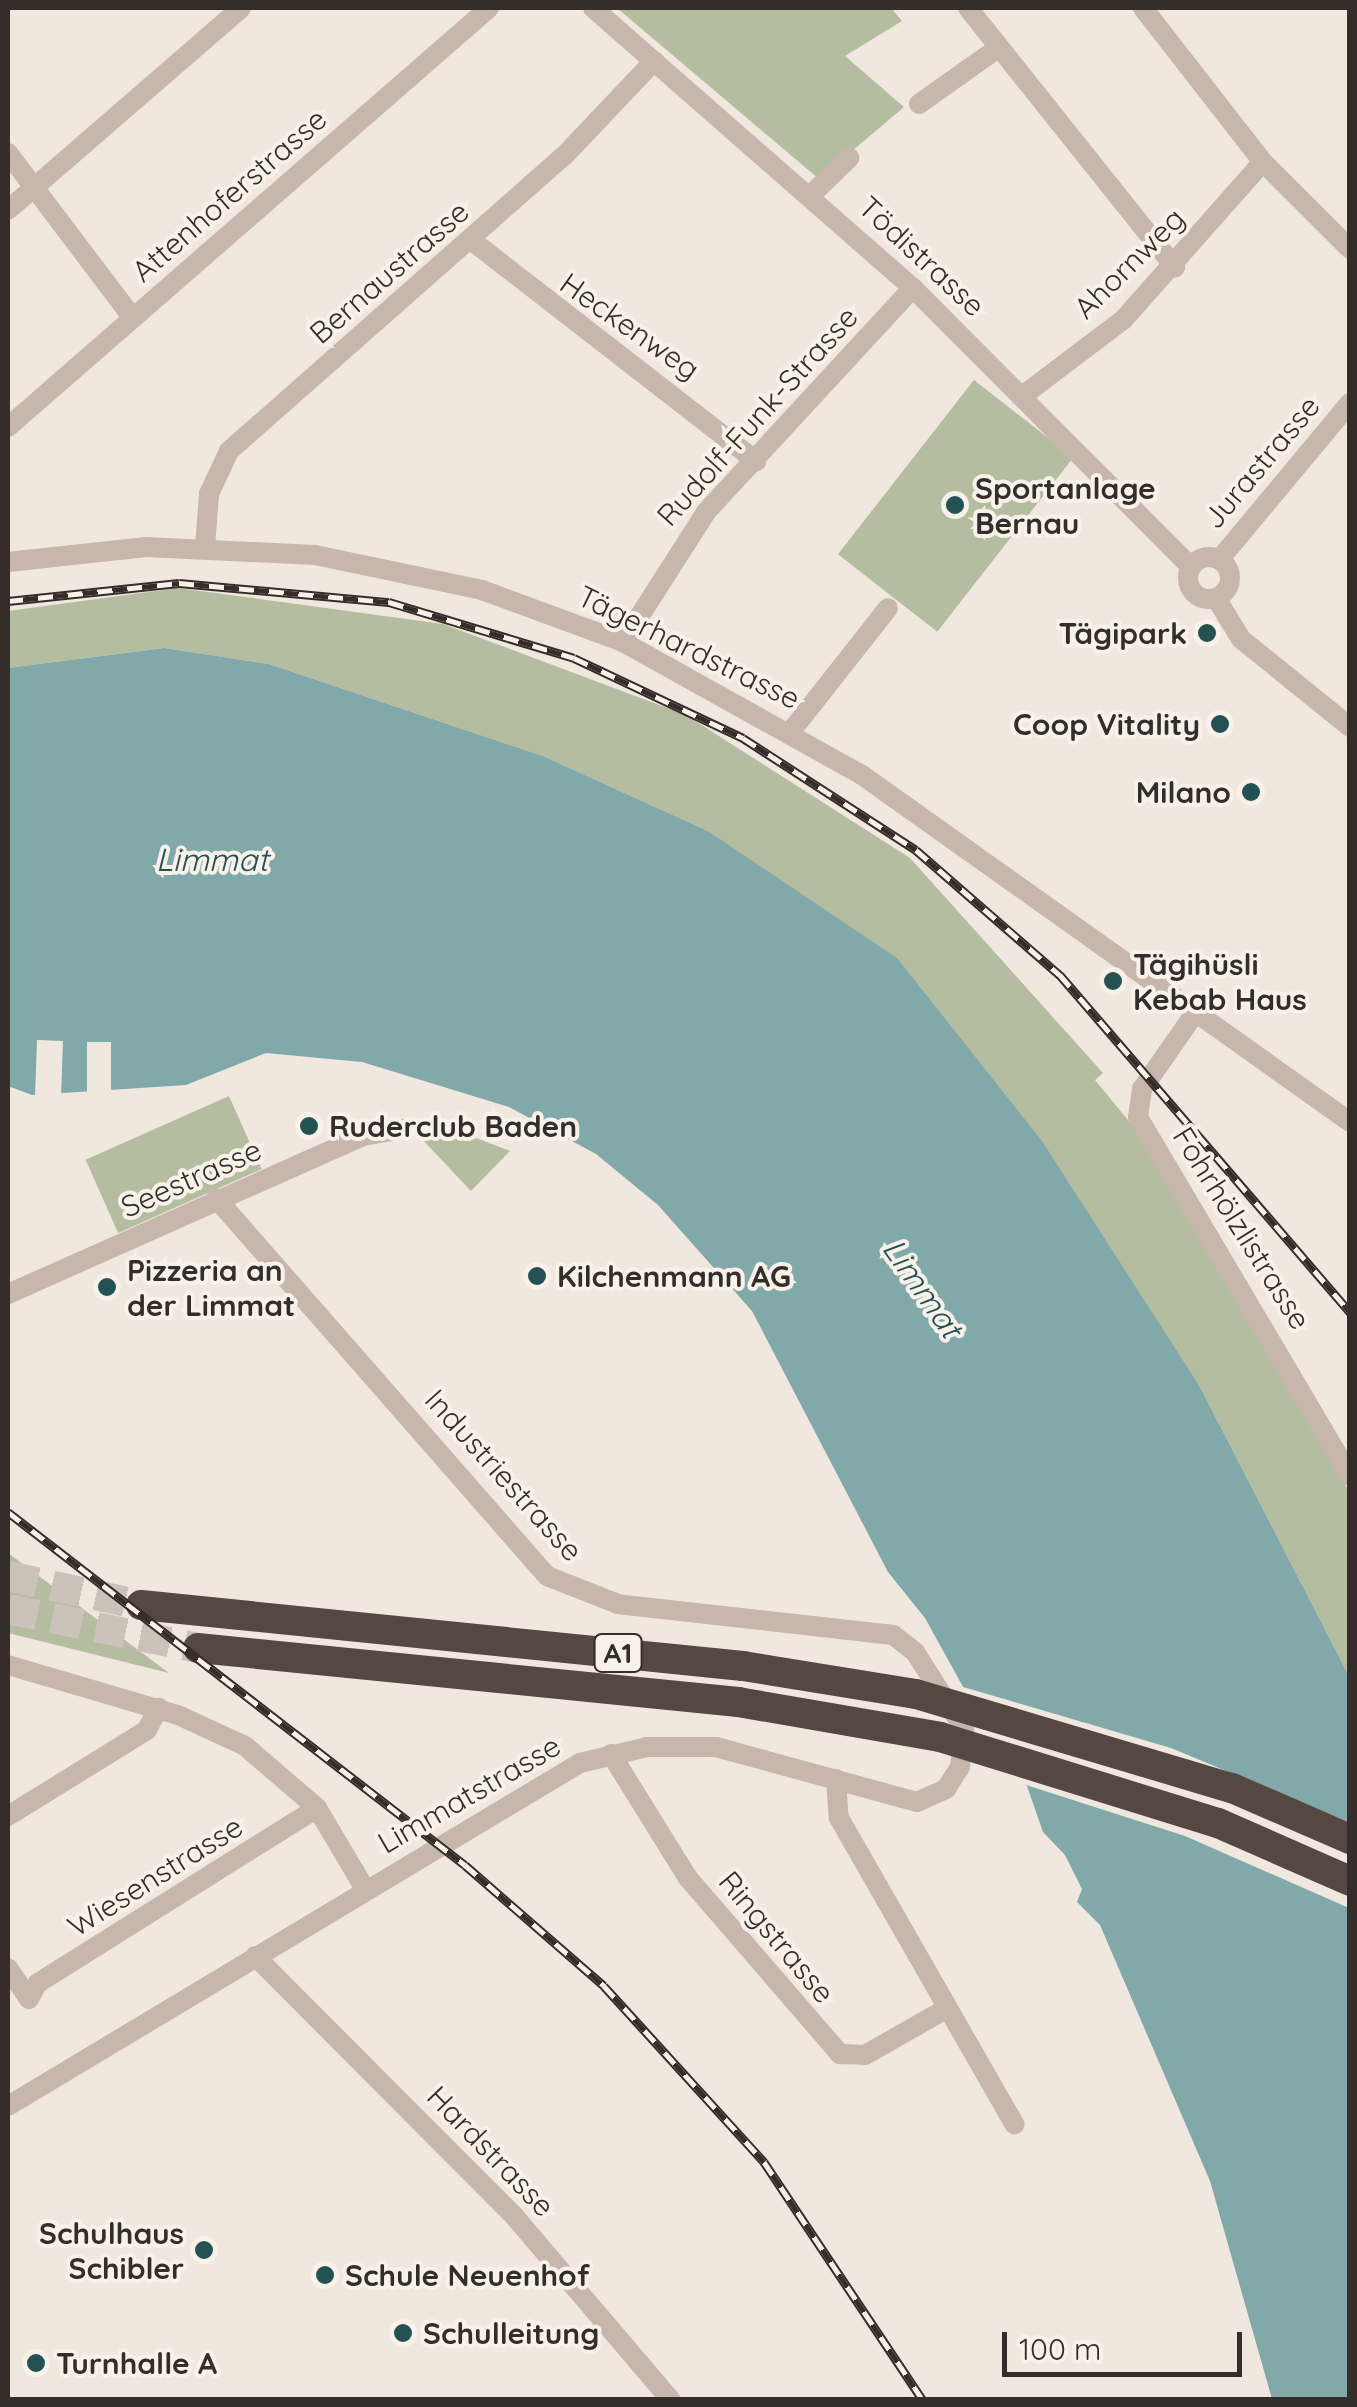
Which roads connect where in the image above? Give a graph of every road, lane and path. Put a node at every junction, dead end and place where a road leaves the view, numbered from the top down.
1 (241, 8) edge
2 (489, 8) edge
3 (593, 8) edge
4 (968, 8) edge
5 (1143, 8) edge
6 (998, 48) junction
7 (654, 61) junction
8 (918, 104) dead end
9 (8, 153) edge
10 (849, 158) dead end
11 (1263, 162) junction
12 (28, 192) junction
13 (812, 194) junction
14 (8, 210) edge
15 (471, 240) junction
16 (1350, 249) edge
17 (1176, 267) junction
18 (913, 288) junction
19 (133, 318) junction
20 (1025, 394) junction
21 (1350, 403) edge
22 (8, 427) edge
23 (756, 461) junction
24 (205, 547) junction
25 (1219, 560) junction
26 (8, 562) edge
27 (1191, 566) junction
28 (1216, 598) junction
29 (888, 608) dead end
30 (622, 642) junction
31 (1350, 726) edge
32 (792, 730) junction
33 (1193, 1016) junction
34 (1350, 1122) edge
35 (402, 1129) dead end
36 (216, 1198) junction
37 (8, 1294) edge
38 (1350, 1476) edge
39 (142, 1605) tunnel mouth
40 (198, 1648) tunnel mouth
41 (8, 1666) edge
42 (158, 1708) junction
43 (952, 1733) junction
44 (611, 1754) junction
45 (836, 1779) junction
46 (317, 1808) junction
47 (8, 1816) edge
48 (1350, 1839) edge
49 (1350, 1880) edge
50 (365, 1889) junction
51 (256, 1956) junction
52 (8, 1968) edge
53 (946, 2009) junction
54 (8, 2106) edge
55 (1014, 2124) dead end
56 (671, 2400) edge

1 - 12 street
2 - 19 street, Attenhoferstrasse
3 - 7 street, Tödistrasse
4 - 6 street
5 - 11 street
6 - 8 street
6 - 17 street
7 - 13 street, Tödistrasse
7 - 15 street, Bernaustrasse
9 - 12 street
10 - 13 street
11 - 16 street
11 - 17 street, Ahornweg
12 - 14 street
12 - 19 street
13 - 18 street, Tödistrasse
15 - 23 street, Heckenweg
15 - 24 street, Bernaustrasse
17 - 20 street, Ahornweg
18 - 20 street, Tödistrasse
18 - 23 street, Rudolf-Funk-Strasse
19 - 22 street, Attenhoferstrasse
20 - 27 street, Tödistrasse
21 - 25 street, Jurastrasse
23 - 30 street, Rudolf-Funk-Strasse
24 - 26 street, Tägerhardstrasse
24 - 30 street, Tägerhardstrasse
25 - 27 street
25 - 28 street
27 - 28 street, Tödistrasse
28 - 31 street
29 - 32 street
30 - 32 street, Tägerhardstrasse
32 - 33 street, Tägerhardstrasse
33 - 34 street, Tägerhardstrasse
33 - 38 street, Fohrhölzlistrasse
35 - 36 street, Seestrasse
36 - 37 street, Seestrasse
36 - 43 street, Industriestrasse
39 - 48 highway, A1, bridge
40 - 43 highway, A1
41 - 42 street
42 - 46 street
42 - 47 street
43 - 45 street, Limmatstrasse
43 - 49 highway, A1, bridge
44 - 45 street, Limmatstrasse
44 - 50 street, Limmatstrasse
44 - 53 street, Ringstrasse
45 - 53 street
46 - 50 street
46 - 52 street, Wiesenstrasse
50 - 51 street, Limmatstrasse
51 - 54 street, Limmatstrasse
51 - 56 street, Hardstrasse
53 - 55 street

